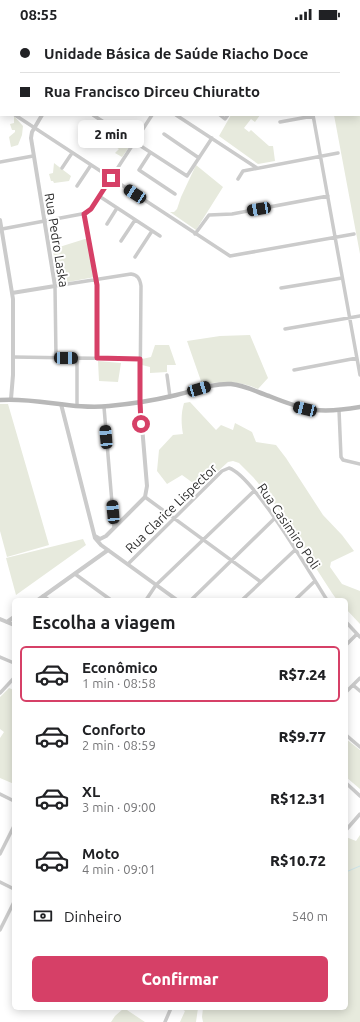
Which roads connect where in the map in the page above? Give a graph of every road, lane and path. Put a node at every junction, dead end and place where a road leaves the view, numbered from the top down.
1 (16, 116) edge
2 (41, 116) edge
3 (95, 116) edge
4 (151, 116) edge
5 (178, 116) edge
6 (313, 116) edge
7 (280, 122) dead end
8 (34, 128) junction
9 (164, 134) dead end
10 (212, 138) junction
11 (134, 142) junction
12 (72, 153) junction
13 (150, 153) junction
14 (338, 153) dead end
15 (33, 156) junction
16 (320, 156) junction
17 (199, 158) junction
18 (0, 162) edge
19 (91, 165) junction
20 (62, 168) dead end
21 (257, 168) junction
22 (111, 178) junction
23 (238, 179) dead end
24 (77, 186) dead end
25 (176, 194) dead end
26 (99, 196) junction
27 (328, 196) junction
28 (117, 208) junction
29 (84, 214) junction
30 (0, 220) edge
31 (134, 220) junction
32 (44, 221) junction
33 (107, 224) dead end
34 (2, 229) junction
35 (152, 231) junction
36 (195, 234) junction
37 (354, 234) dead end
38 (160, 236) dead end
39 (335, 237) junction
40 (121, 241) dead end
41 (135, 257) dead end
42 (342, 278) junction
43 (97, 279) junction
44 (55, 286) junction
45 (281, 288) dead end
46 (12, 293) junction
47 (360, 316) edge
48 (350, 318) junction
49 (285, 329) dead end
50 (13, 357) junction
51 (56, 358) junction
52 (76, 358) junction
53 (97, 358) junction
54 (357, 358) junction
55 (140, 359) junction
56 (294, 370) dead end
57 (167, 375) dead end
58 (360, 375) edge
59 (170, 397) junction
60 (11, 399) junction
61 (0, 400) edge
62 (140, 402) junction
63 (61, 404) junction
64 (77, 406) junction
65 (104, 407) junction
66 (360, 407) edge
67 (339, 410) junction
68 (360, 464) edge
69 (229, 468) joint
70 (254, 491) junction
71 (145, 497) junction
72 (174, 518) junction
73 (275, 518) junction
74 (114, 527) junction
75 (93, 534) junction
76 (106, 536) junction
77 (203, 540) junction
78 (108, 550) junction
79 (295, 550) junction
80 (231, 560) junction
81 (128, 564) junction
82 (75, 574) junction
83 (315, 581) junction
84 (261, 582) junction
85 (156, 585) junction
86 (43, 596) junction
87 (40, 598) edge
88 (46, 598) edge
89 (108, 598) edge
90 (147, 598) edge
91 (174, 598) edge
92 (193, 598) edge
93 (244, 598) edge
94 (296, 598) edge
95 (326, 598) edge
96 (12, 618) edge
97 (0, 619) edge
98 (7, 622) junction
99 (12, 624) edge
100 (348, 624) edge
101 (359, 635) edge
102 (348, 643) edge
103 (0, 657) edge
104 (12, 662) edge
105 (360, 678) edge
106 (12, 680) edge
107 (353, 685) junction
108 (348, 690) edge
109 (360, 691) edge
110 (0, 693) edge
111 (348, 737) edge
112 (360, 747) edge
113 (348, 786) edge
114 (0, 794) edge
115 (360, 796) edge
116 (12, 800) edge
117 (360, 814) edge
118 (348, 828) edge
119 (12, 830) edge
120 (0, 854) edge
121 (0, 882) edge
122 (12, 888) edge
123 (12, 906) edge
124 (0, 930) edge
125 (170, 1010) edge
126 (165, 1022) edge

1 - 8 street
2 - 8 street
3 - 11 street
4 - 11 street
5 - 10 street
6 - 7 street
6 - 16 street
8 - 12 street
8 - 15 street, Rua Pedro Laska
9 - 17 street
10 - 17 street
10 - 21 street
11 - 13 street
11 - 22 street
12 - 19 street
12 - 20 street
13 - 17 street
13 - 25 street
14 - 16 street
15 - 18 street
15 - 32 street, Rua Pedro Laska
16 - 21 street
16 - 27 street
19 - 22 street
19 - 24 street
21 - 23 street
22 - 26 street
22 - 36 street
26 - 28 street
26 - 29 street
27 - 36 street
27 - 39 street
28 - 31 street
28 - 33 street
29 - 32 street
29 - 43 street
30 - 34 street
31 - 35 street
31 - 40 street
32 - 34 street
32 - 44 street, Rua Pedro Laska
34 - 46 street
35 - 38 street
35 - 41 street
36 - 39 street
37 - 39 street
39 - 42 street
42 - 45 street
42 - 48 street
43 - 44 street
43 - 53 street
43 - 55 street
44 - 46 street
44 - 51 street, Rua Pedro Laska
46 - 50 street
47 - 48 street
48 - 49 street
48 - 54 street
50 - 51 street
50 - 60 street
51 - 52 street
52 - 53 street
52 - 64 street
53 - 55 street
54 - 56 street
54 - 58 street
55 - 62 street
57 - 59 street
59 - 62 main road
59 - 67 main road
60 - 61 main road
60 - 63 main road
62 - 65 main road
62 - 71 street
63 - 64 main road
63 - 75 street
64 - 65 main road
65 - 74 street
66 - 67 main road
67 - 68 street
69 - 70 street, Rua Casimiro Poli
69 - 72 street, Rua Clarice Lispector
70 - 73 street, Rua Casimiro Poli
70 - 77 street
71 - 72 street
71 - 74 street
72 - 77 street
72 - 81 street, Rua Clarice Lispector
73 - 79 street, Rua Casimiro Poli
73 - 80 street
74 - 76 street
75 - 76 street
75 - 78 street
76 - 78 street
77 - 80 street
77 - 85 street
78 - 81 street
78 - 82 street
79 - 83 street, Rua Casimiro Poli
79 - 84 street
80 - 84 street
80 - 92 street
81 - 85 street
82 - 86 street
82 - 89 street
83 - 94 street
83 - 95 street, Rua Casimiro Poli
84 - 93 street
85 - 90 street
85 - 91 street
86 - 87 street
86 - 88 street
96 - 98 street
97 - 98 street
98 - 99 street
100 - 101 street
101 - 102 street
103 - 104 street
105 - 107 street
106 - 110 street
107 - 108 street
107 - 109 street
111 - 112 street
113 - 115 street
114 - 116 street
117 - 118 street
119 - 120 street
121 - 122 street
123 - 124 street
125 - 126 street

